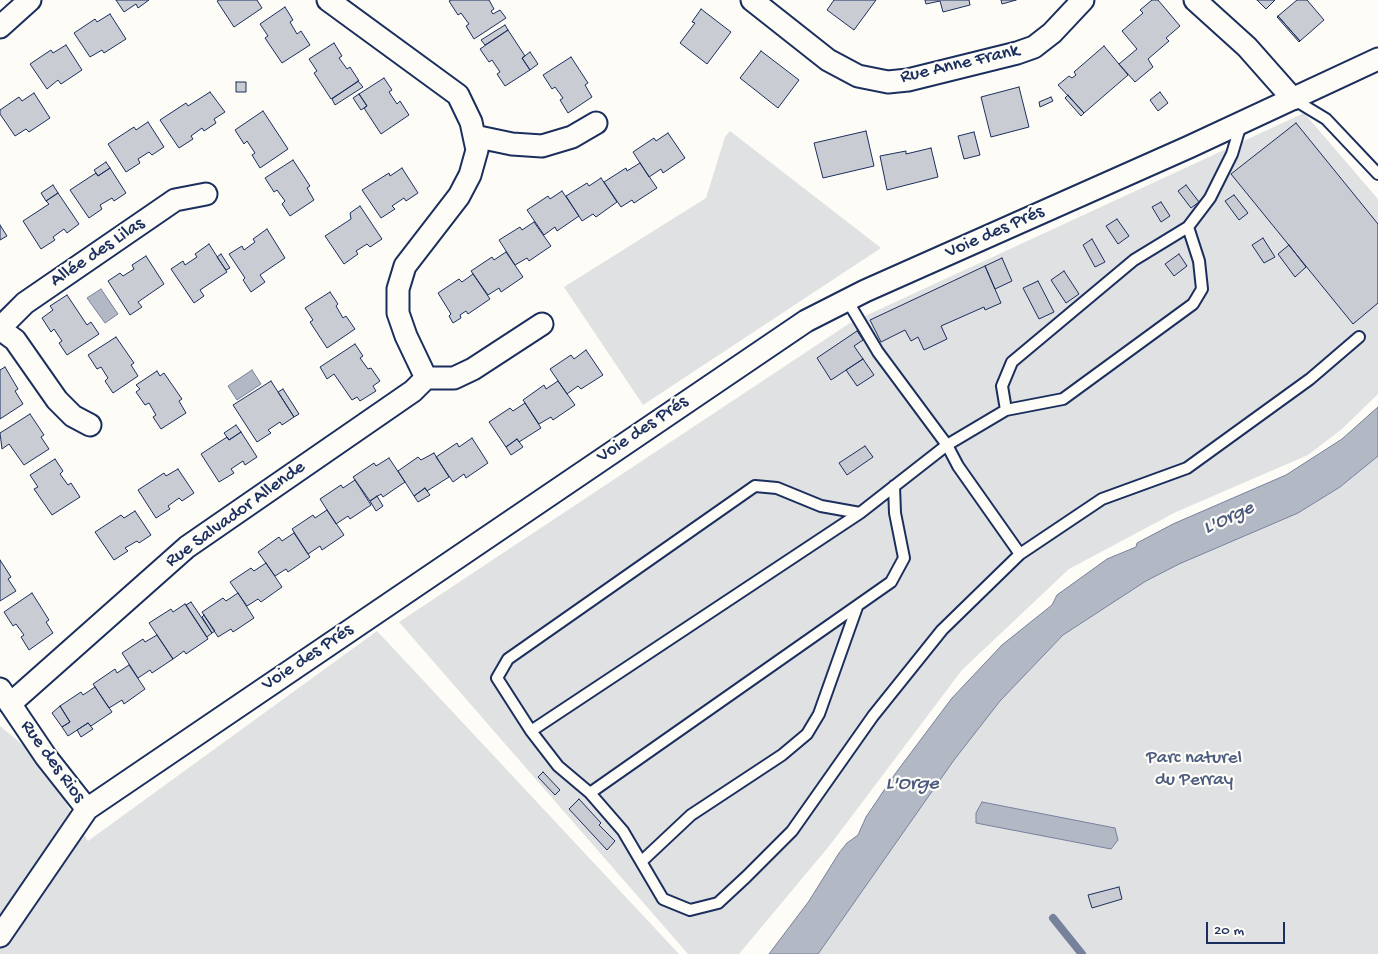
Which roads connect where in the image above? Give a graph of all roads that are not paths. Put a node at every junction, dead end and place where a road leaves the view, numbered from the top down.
1 (30, 0) edge
2 (328, 0) edge
3 (752, 0) edge
4 (1083, 0) edge
5 (1195, 0) edge
6 (0, 27) edge
7 (1378, 59) edge
8 (1293, 99) junction
9 (596, 123) dead end
10 (1241, 124) junction
11 (474, 136) junction
12 (1378, 174) edge
13 (206, 194) dead end
14 (1188, 227) junction
15 (847, 300) junction
16 (542, 324) dead end
17 (0, 328) edge
18 (1360, 337) dead end
19 (426, 378) junction
20 (1006, 410) junction
21 (90, 425) dead end
22 (947, 445) junction
23 (894, 486) junction
24 (860, 513) junction
25 (1020, 554) junction
26 (857, 607) junction
27 (5, 696) edge
28 (531, 731) junction
29 (590, 793) junction
30 (87, 809) junction
31 (642, 861) junction
32 (0, 936) edge

1 - 6 street
2 - 11 street
3 - 4 street, Rue Anne Frank
5 - 8 street
7 - 8 street, Voie des Prés
8 - 10 street, Voie des Prés
8 - 12 lane
9 - 11 street
10 - 14 lane
10 - 15 street, Voie des Prés
11 - 19 street
13 - 17 street, Allée des Lilas
14 - 20 lane
14 - 20 lane
15 - 22 lane
15 - 30 street, Voie des Prés
16 - 19 street
17 - 21 street
18 - 25 lane
19 - 27 street, Rue Salvador Allende
20 - 22 lane
22 - 23 lane
22 - 25 lane
23 - 24 lane
23 - 26 lane
24 - 28 lane
24 - 28 lane
25 - 31 lane
26 - 29 lane
26 - 31 lane
27 - 30 street, Rue des Rios
28 - 29 lane
29 - 31 lane
30 - 32 street, Voie des Prés

